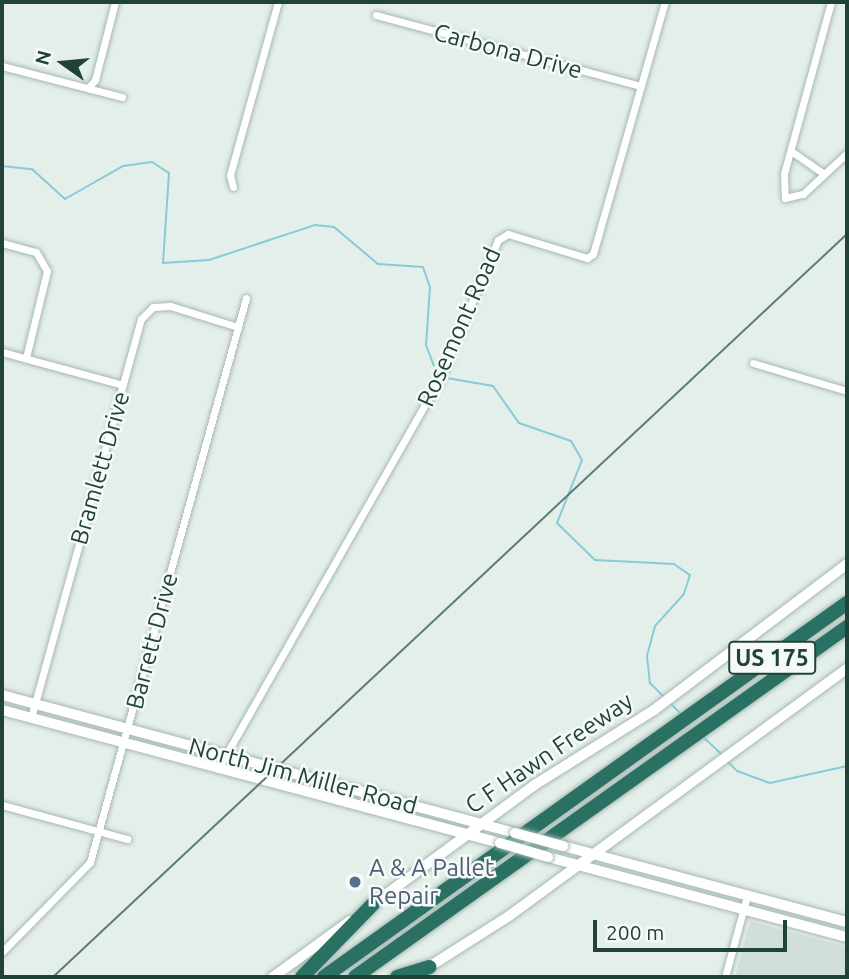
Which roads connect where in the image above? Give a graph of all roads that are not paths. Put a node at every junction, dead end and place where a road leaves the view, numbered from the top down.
1 (115, 2) edge
2 (278, 2) edge
3 (665, 2) edge
4 (831, 2) edge
5 (376, 15) dead end
6 (2, 66) edge
7 (641, 86) junction
8 (88, 88) junction
9 (122, 97) dead end
10 (790, 151) junction
11 (847, 153) edge
12 (824, 174) junction
13 (233, 187) dead end
14 (2, 243) edge
15 (246, 298) dead end
16 (238, 327) junction
17 (2, 352) edge
18 (26, 358) junction
19 (753, 363) dead end
20 (123, 385) junction
21 (847, 391) edge
22 (847, 564) edge
23 (847, 603) edge
24 (847, 627) edge
25 (847, 636) edge
26 (814, 652) junction
27 (847, 669) edge
28 (2, 695) edge
29 (34, 704) junction
30 (2, 710) edge
31 (31, 718) junction
32 (128, 730) junction
33 (125, 743) junction
34 (225, 755) junction
35 (219, 767) junction
36 (2, 805) edge
37 (425, 821) junction
38 (481, 824) junction
39 (99, 831) junction
40 (468, 835) junction
41 (127, 839) dead end
42 (442, 853) junction
43 (594, 855) junction
44 (578, 865) junction
45 (637, 866) junction
46 (634, 880) junction
47 (689, 881) junction
48 (685, 894) junction
49 (747, 896) junction
50 (373, 904) junction
51 (743, 909) junction
52 (843, 921) edge
53 (835, 933) junction
54 (847, 937) edge
55 (2, 952) edge
56 (429, 967) junction
57 (274, 977) edge
58 (303, 977) edge
59 (324, 977) edge
60 (355, 977) edge
61 (397, 977) edge
62 (412, 977) edge
63 (725, 977) edge

1 - 8 street
2 - 13 street
3 - 7 street, Rosemont Road
4 - 10 street
5 - 7 street, Carbona Drive
6 - 8 street
7 - 34 street, Rosemont Road
8 - 9 street
10 - 12 street
10 - 12 street
11 - 12 street
14 - 18 street
15 - 16 street, Barrett Drive
16 - 20 street, Bramlett Drive
16 - 32 street, Barrett Drive
17 - 18 street
18 - 20 street
19 - 21 street
20 - 29 street, Bramlett Drive
22 - 38 main road, C F Hawn Freeway
23 - 59 highway, C F Hawn Freeway / US 175
24 - 26 highway, US 175
25 - 26 highway
26 - 60 highway, US 175
27 - 43 main road
28 - 29 main road, North Jim Miller Road
29 - 31 street, Bramlett Drive
29 - 32 main road, North Jim Miller Road
30 - 31 main road, North Jim Miller Road
31 - 33 main road, North Jim Miller Road
32 - 33 street, Barrett Drive
32 - 34 main road, North Jim Miller Road
33 - 35 main road, North Jim Miller Road
33 - 39 street, Barrett Drive
34 - 35 street, Rosemont Road
34 - 38 main road, North Jim Miller Road
35 - 37 main road, North Jim Miller Road
36 - 39 street
37 - 40 main road, North Jim Miller Road
37 - 42 main road
38 - 40 main road, C F Hawn Freeway
38 - 43 main road, North Jim Miller Road, bridge
39 - 41 street
39 - 55 street, Barrett Drive
40 - 42 main road, C F Hawn Freeway
40 - 44 main road, North Jim Miller Road, bridge
42 - 50 main road, C F Hawn Freeway
43 - 44 main road
43 - 45 main road, North Jim Miller Road
44 - 46 main road, North Jim Miller Road
44 - 56 main road
45 - 46 main road
45 - 47 main road, North Jim Miller Road
46 - 48 main road, North Jim Miller Road
47 - 48 main road
47 - 49 main road, North Jim Miller Road
48 - 51 main road, North Jim Miller Road
49 - 51 street
49 - 52 main road, North Jim Miller Road
50 - 57 main road, C F Hawn Freeway
50 - 58 highway
51 - 53 main road, North Jim Miller Road
51 - 63 street
52 - 53 main road
53 - 54 main road, North Jim Miller Road
56 - 61 highway
56 - 62 main road

